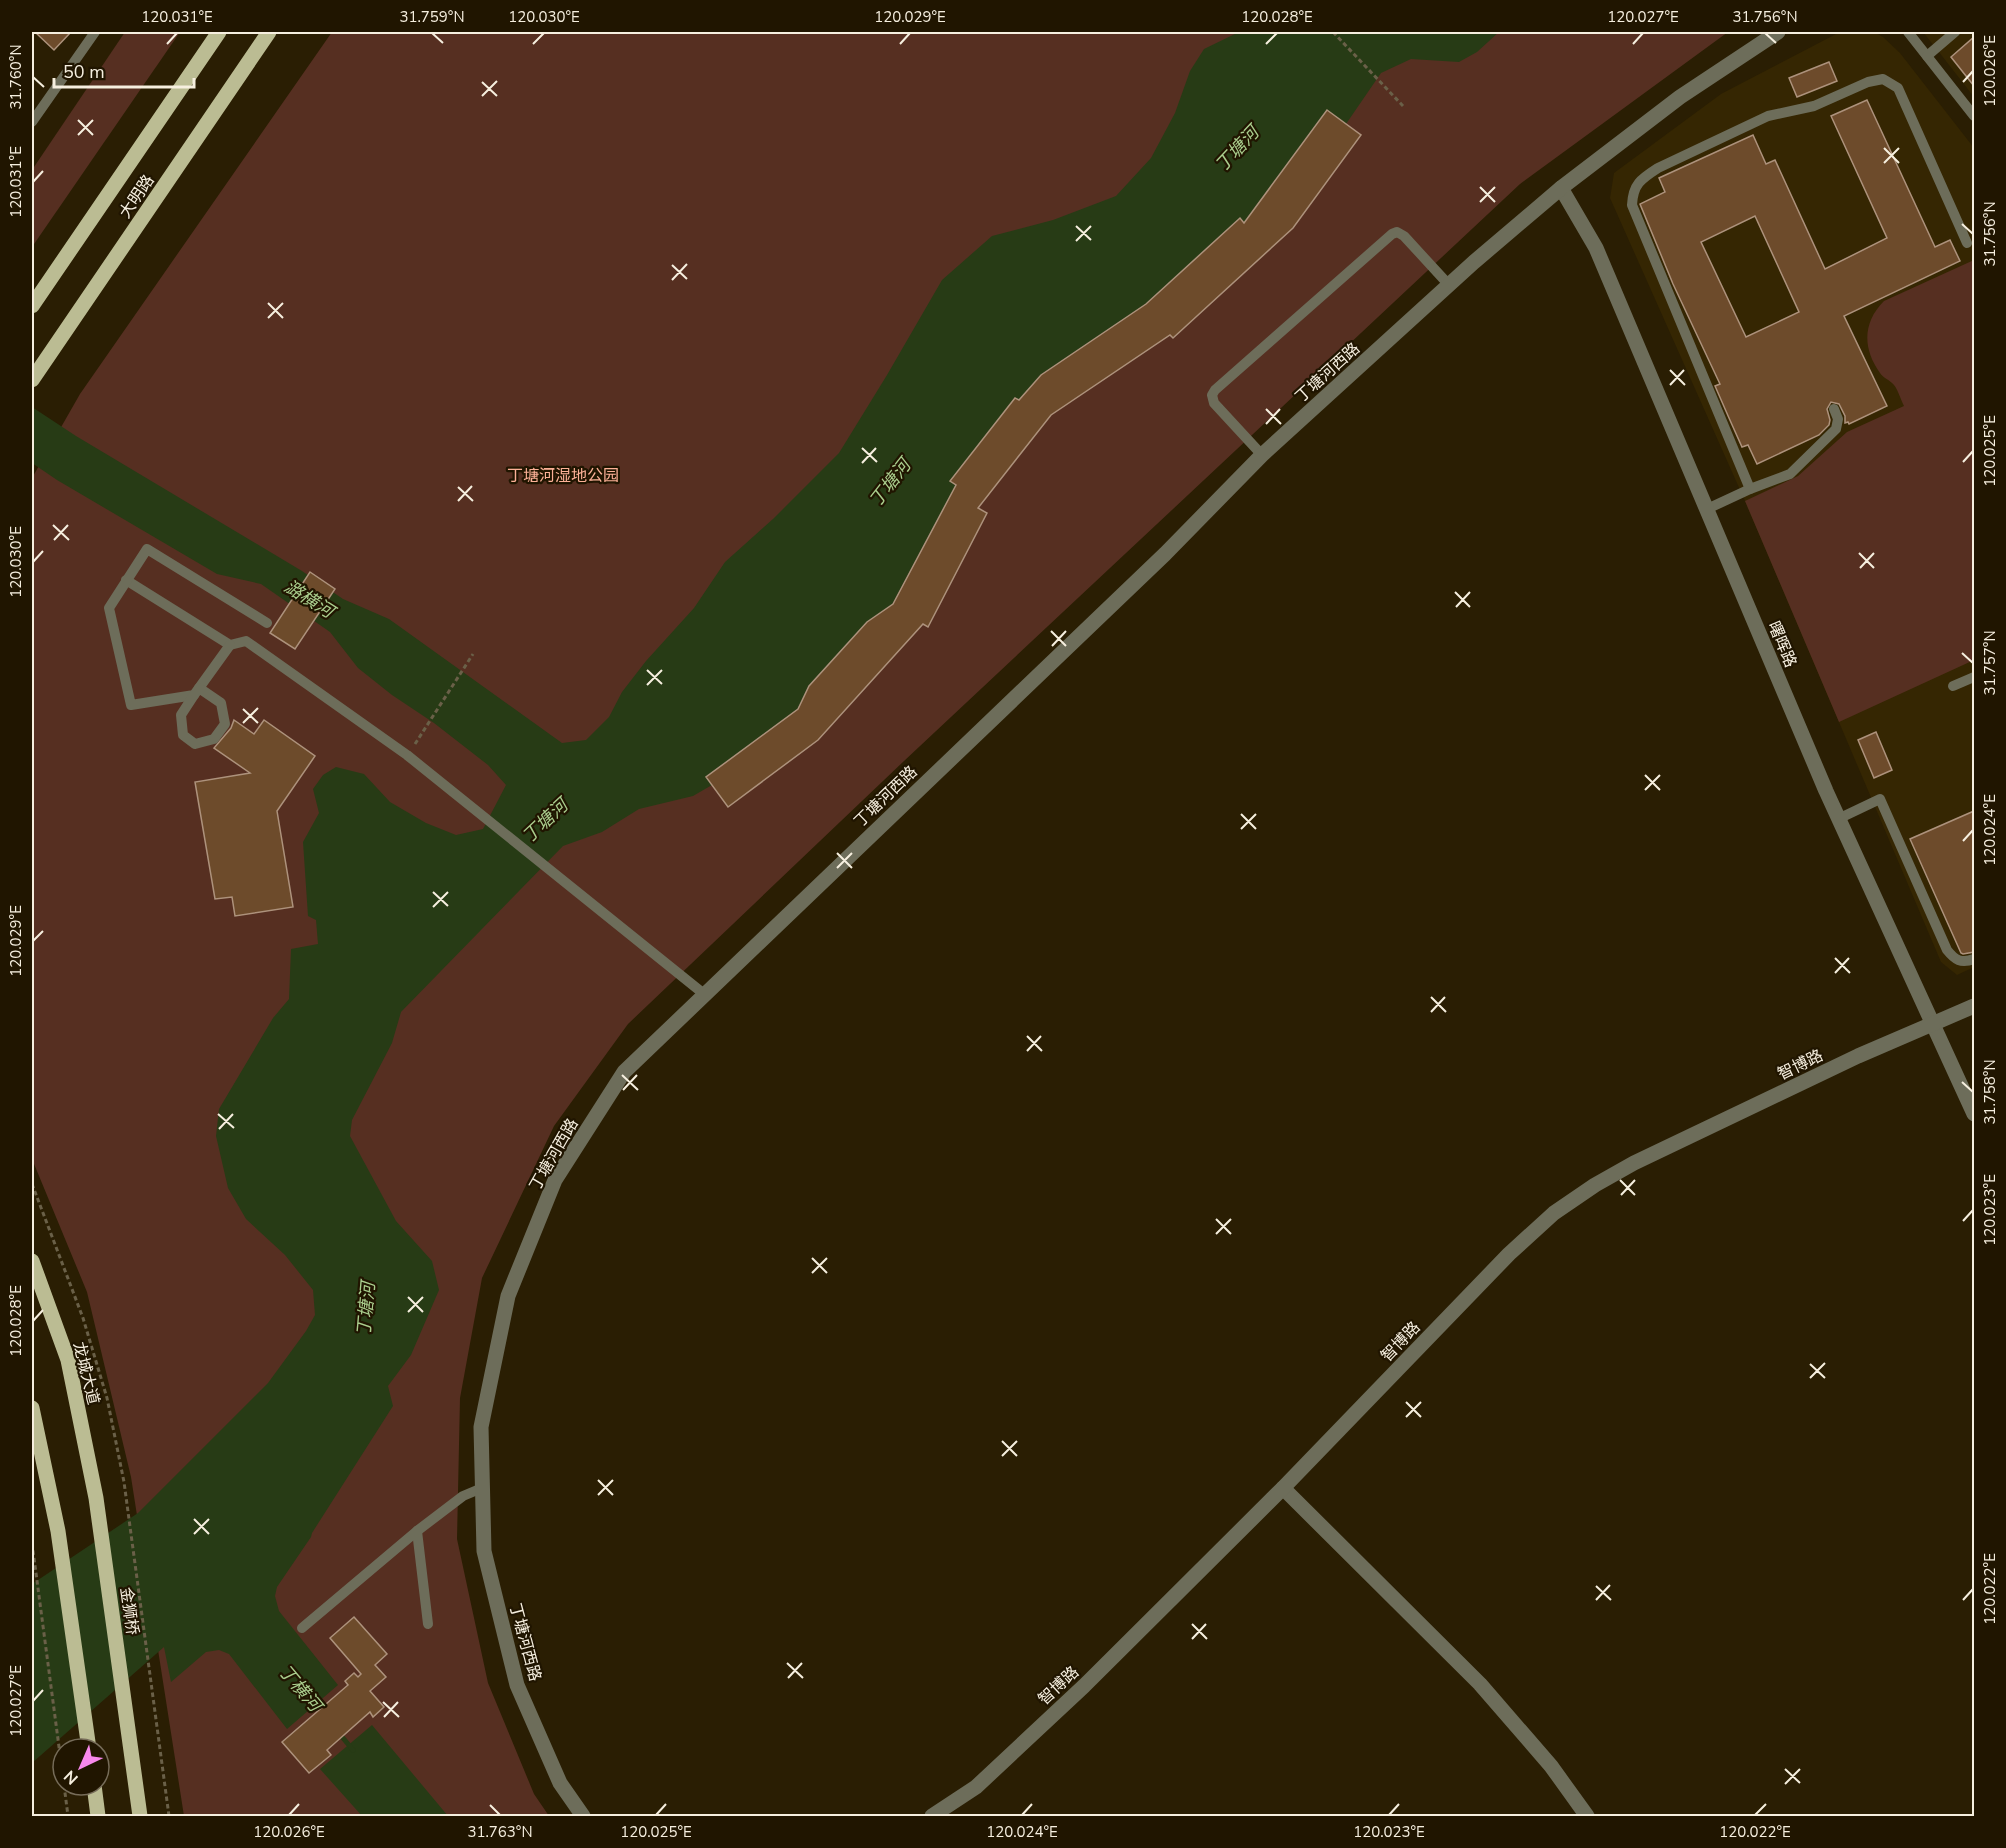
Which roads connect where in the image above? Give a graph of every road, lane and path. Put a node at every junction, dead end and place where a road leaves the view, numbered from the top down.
1 (95, 32) edge
2 (219, 32) edge
3 (269, 32) edge
4 (1333, 32) edge
5 (1778, 32) edge
6 (1908, 32) edge
7 (1955, 32) edge
8 (1927, 56) junction
9 (1403, 106) dead end
10 (1974, 116) edge
11 (32, 122) edge
12 (1561, 188) junction
13 (1967, 243) dead end
14 (1449, 285) junction
15 (32, 306) edge
16 (32, 380) edge
17 (1834, 410) dead end
18 (1262, 455) junction
19 (1750, 489) junction
20 (1707, 509) junction
21 (126, 580) junction
22 (267, 623) dead end
23 (230, 645) junction
24 (473, 654) dead end
25 (1974, 677) edge
26 (1953, 686) dead end
27 (196, 692) junction
28 (407, 755) junction
29 (1839, 819) junction
30 (1974, 959) edge
31 (704, 994) junction
32 (1974, 1006) edge
33 (1934, 1024) junction
34 (1974, 1114) edge
35 (32, 1184) edge
36 (32, 1260) edge
37 (32, 1408) edge
38 (482, 1488) junction
39 (1283, 1488) junction
40 (96, 1498) joint
41 (417, 1531) junction
42 (32, 1543) edge
43 (428, 1624) dead end
44 (302, 1628) dead end
45 (58, 1737) edge
46 (86, 1737) edge
47 (66, 1797) edge
48 (96, 1797) edge
49 (69, 1816) edge
50 (98, 1816) edge
51 (140, 1816) edge
52 (170, 1816) edge
53 (583, 1816) edge
54 (932, 1816) edge
55 (1587, 1816) edge

1 - 11 lane
2 - 15 main road, 大明路
3 - 16 main road, 大明路
4 - 9 path
5 - 12 street, 丁塘河西路
6 - 8 lane
7 - 8 lane
8 - 10 lane
12 - 14 street, 丁塘河西路
12 - 20 street, 曙晖路
13 - 19 lane
14 - 18 street, 丁塘河西路
14 - 18 lane
17 - 19 lane
18 - 31 street, 丁塘河西路
19 - 20 lane
20 - 29 street, 曙晖路
21 - 22 lane
21 - 23 lane
21 - 27 lane
23 - 27 lane
23 - 28 lane
24 - 28 path
25 - 26 lane
27 - 27 lane
28 - 31 lane
29 - 30 lane
29 - 33 street, 曙晖路
31 - 38 street, 丁塘河西路
32 - 33 street, 智博路
33 - 34 street, 曙晖路
33 - 39 street, 智博路
35 - 52 path
36 - 40 main road, 龙城大道
37 - 46 main road
38 - 41 lane
38 - 53 street, 丁塘河西路
39 - 54 street, 智博路
39 - 55 street
40 - 51 main road, 金狮桥
41 - 43 lane
41 - 44 lane
42 - 45 path
47 - 49 path
48 - 50 main road

